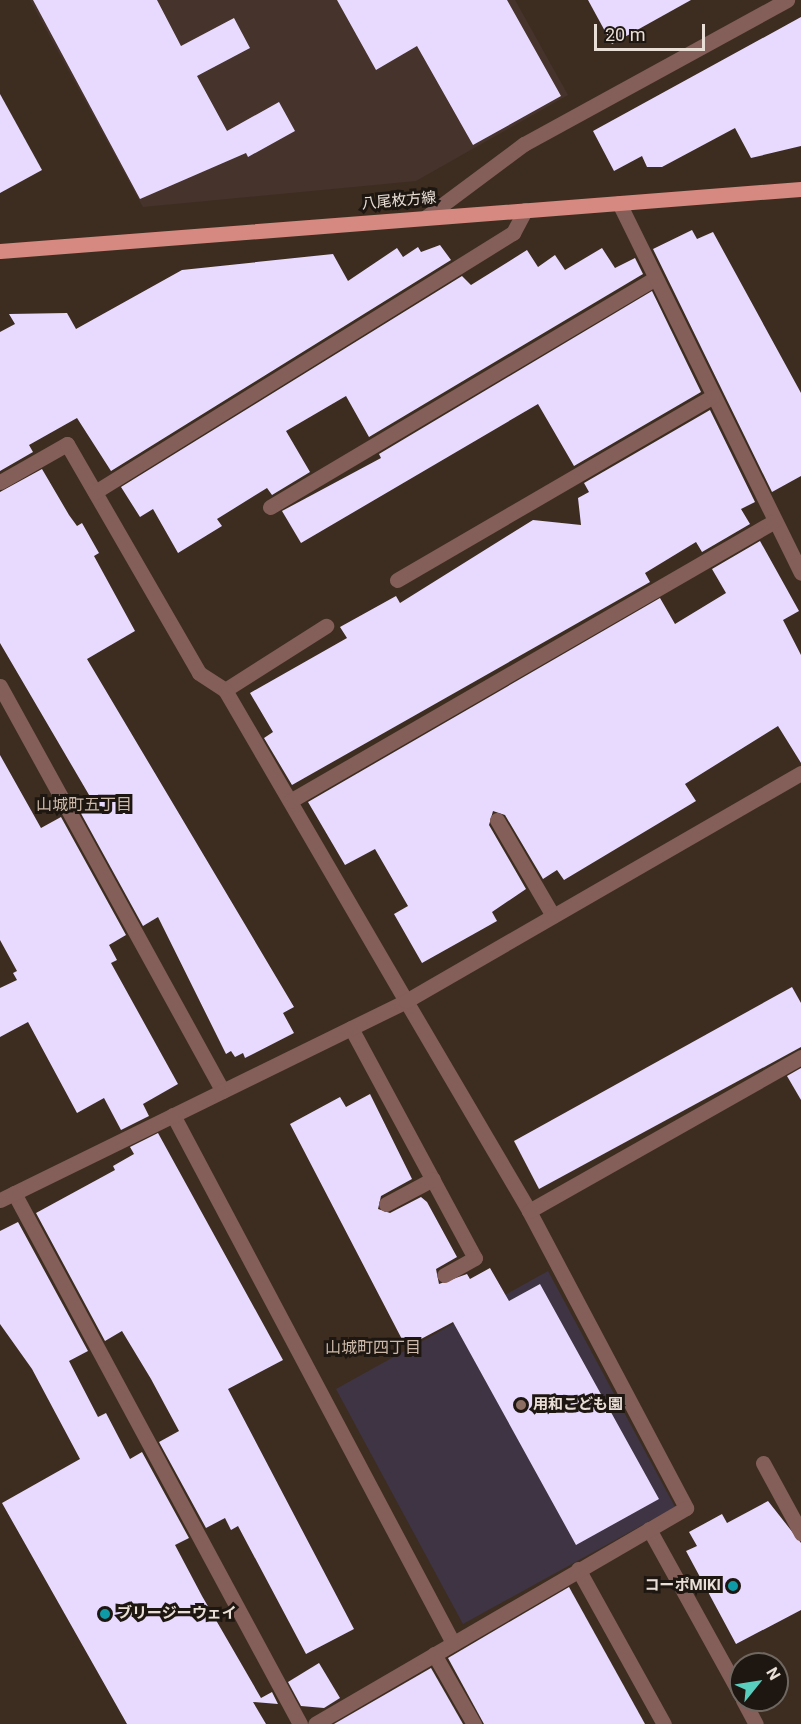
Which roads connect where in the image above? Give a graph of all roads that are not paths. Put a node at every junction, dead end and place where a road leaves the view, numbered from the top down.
1 (787, 0) edge
2 (801, 189) edge
3 (619, 202) junction
4 (525, 210) junction
5 (426, 217) junction
6 (0, 251) edge
7 (655, 278) junction
8 (712, 397) junction
9 (0, 482) edge
10 (95, 492) junction
11 (270, 507) dead end
12 (773, 522) junction
13 (801, 573) edge
14 (397, 580) dead end
15 (326, 626) dead end
16 (0, 686) edge
17 (225, 690) junction
18 (801, 773) edge
19 (290, 801) junction
20 (497, 820) dead end
21 (553, 916) junction
22 (406, 1001) junction
23 (351, 1028) junction
24 (801, 1057) edge
25 (223, 1091) junction
26 (173, 1115) junction
27 (433, 1179) junction
28 (14, 1193) junction
29 (0, 1200) edge
30 (386, 1204) dead end
31 (529, 1211) junction
32 (444, 1275) dead end
33 (763, 1463) dead end
34 (649, 1529) junction
35 (801, 1533) edge
36 (578, 1569) junction
37 (453, 1643) junction
38 (434, 1654) junction
39 (729, 1674) edge
40 (300, 1724) edge
41 (317, 1724) edge
42 (474, 1724) edge
43 (664, 1724) edge

1 - 5 street
2 - 3 main road, 八尾枚方線
3 - 4 main road, 八尾枚方線
3 - 7 street
4 - 5 main road, 八尾枚方線
4 - 10 street
5 - 6 main road, 八尾枚方線
7 - 8 street
7 - 11 street
8 - 12 street
8 - 14 street
9 - 10 street
10 - 17 street
12 - 13 street
12 - 19 street
15 - 17 street
16 - 25 street
17 - 19 street
18 - 21 street
19 - 22 street
20 - 21 street
21 - 22 street
22 - 23 street
22 - 31 street
23 - 25 street
23 - 27 street
24 - 31 street
25 - 26 street
26 - 28 street
26 - 37 street
27 - 30 street
27 - 32 street
28 - 29 street
28 - 40 street
31 - 34 street
33 - 35 street
34 - 36 street
34 - 39 street
36 - 37 street
36 - 43 street
37 - 38 street
38 - 41 street
38 - 42 street

